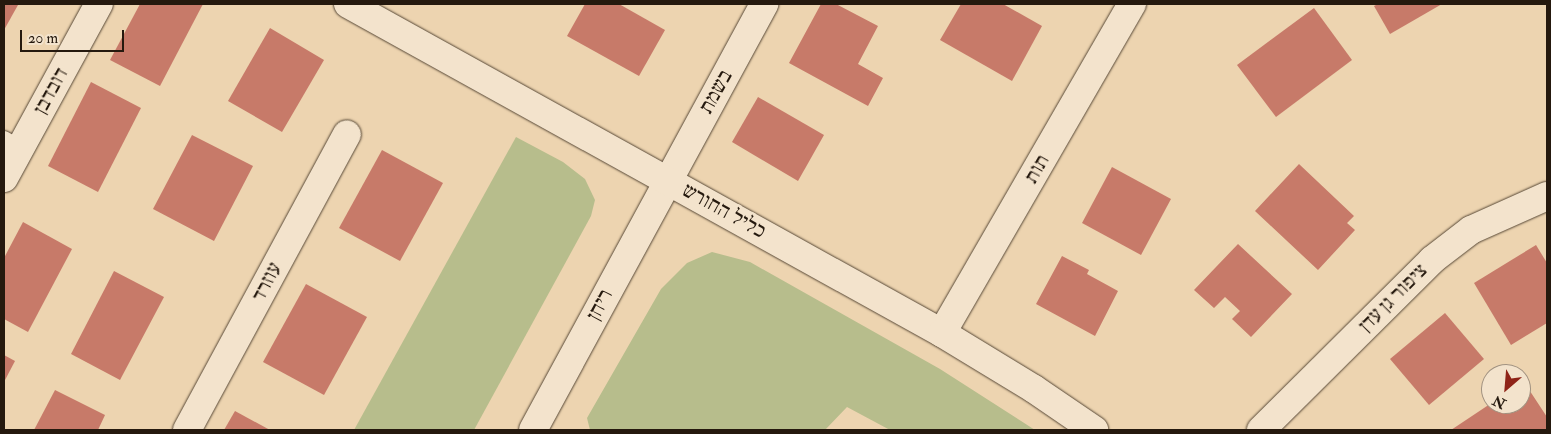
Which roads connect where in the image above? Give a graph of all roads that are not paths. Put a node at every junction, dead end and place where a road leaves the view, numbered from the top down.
1 (99, 4) edge
2 (348, 4) edge
3 (764, 4) edge
4 (1132, 4) edge
5 (379, 11) edge
6 (348, 134) dead end
7 (12, 144) edge
8 (4, 178) edge
9 (668, 180) junction
10 (1547, 196) edge
11 (942, 333) junction
12 (187, 430) edge
13 (533, 430) edge
14 (1094, 430) edge
15 (1261, 430) edge

1 - 7 street, דובדבן
2 - 5 street, כליל החורש
3 - 9 street, בשמת
4 - 11 street, תות
5 - 9 street, כליל החורש
6 - 12 street, עוזרד
7 - 8 street, דובדבן
9 - 11 street, כליל החורש
9 - 13 street, ריחן
10 - 15 street, ציפור גן עדן
11 - 14 street, כליל החורש

